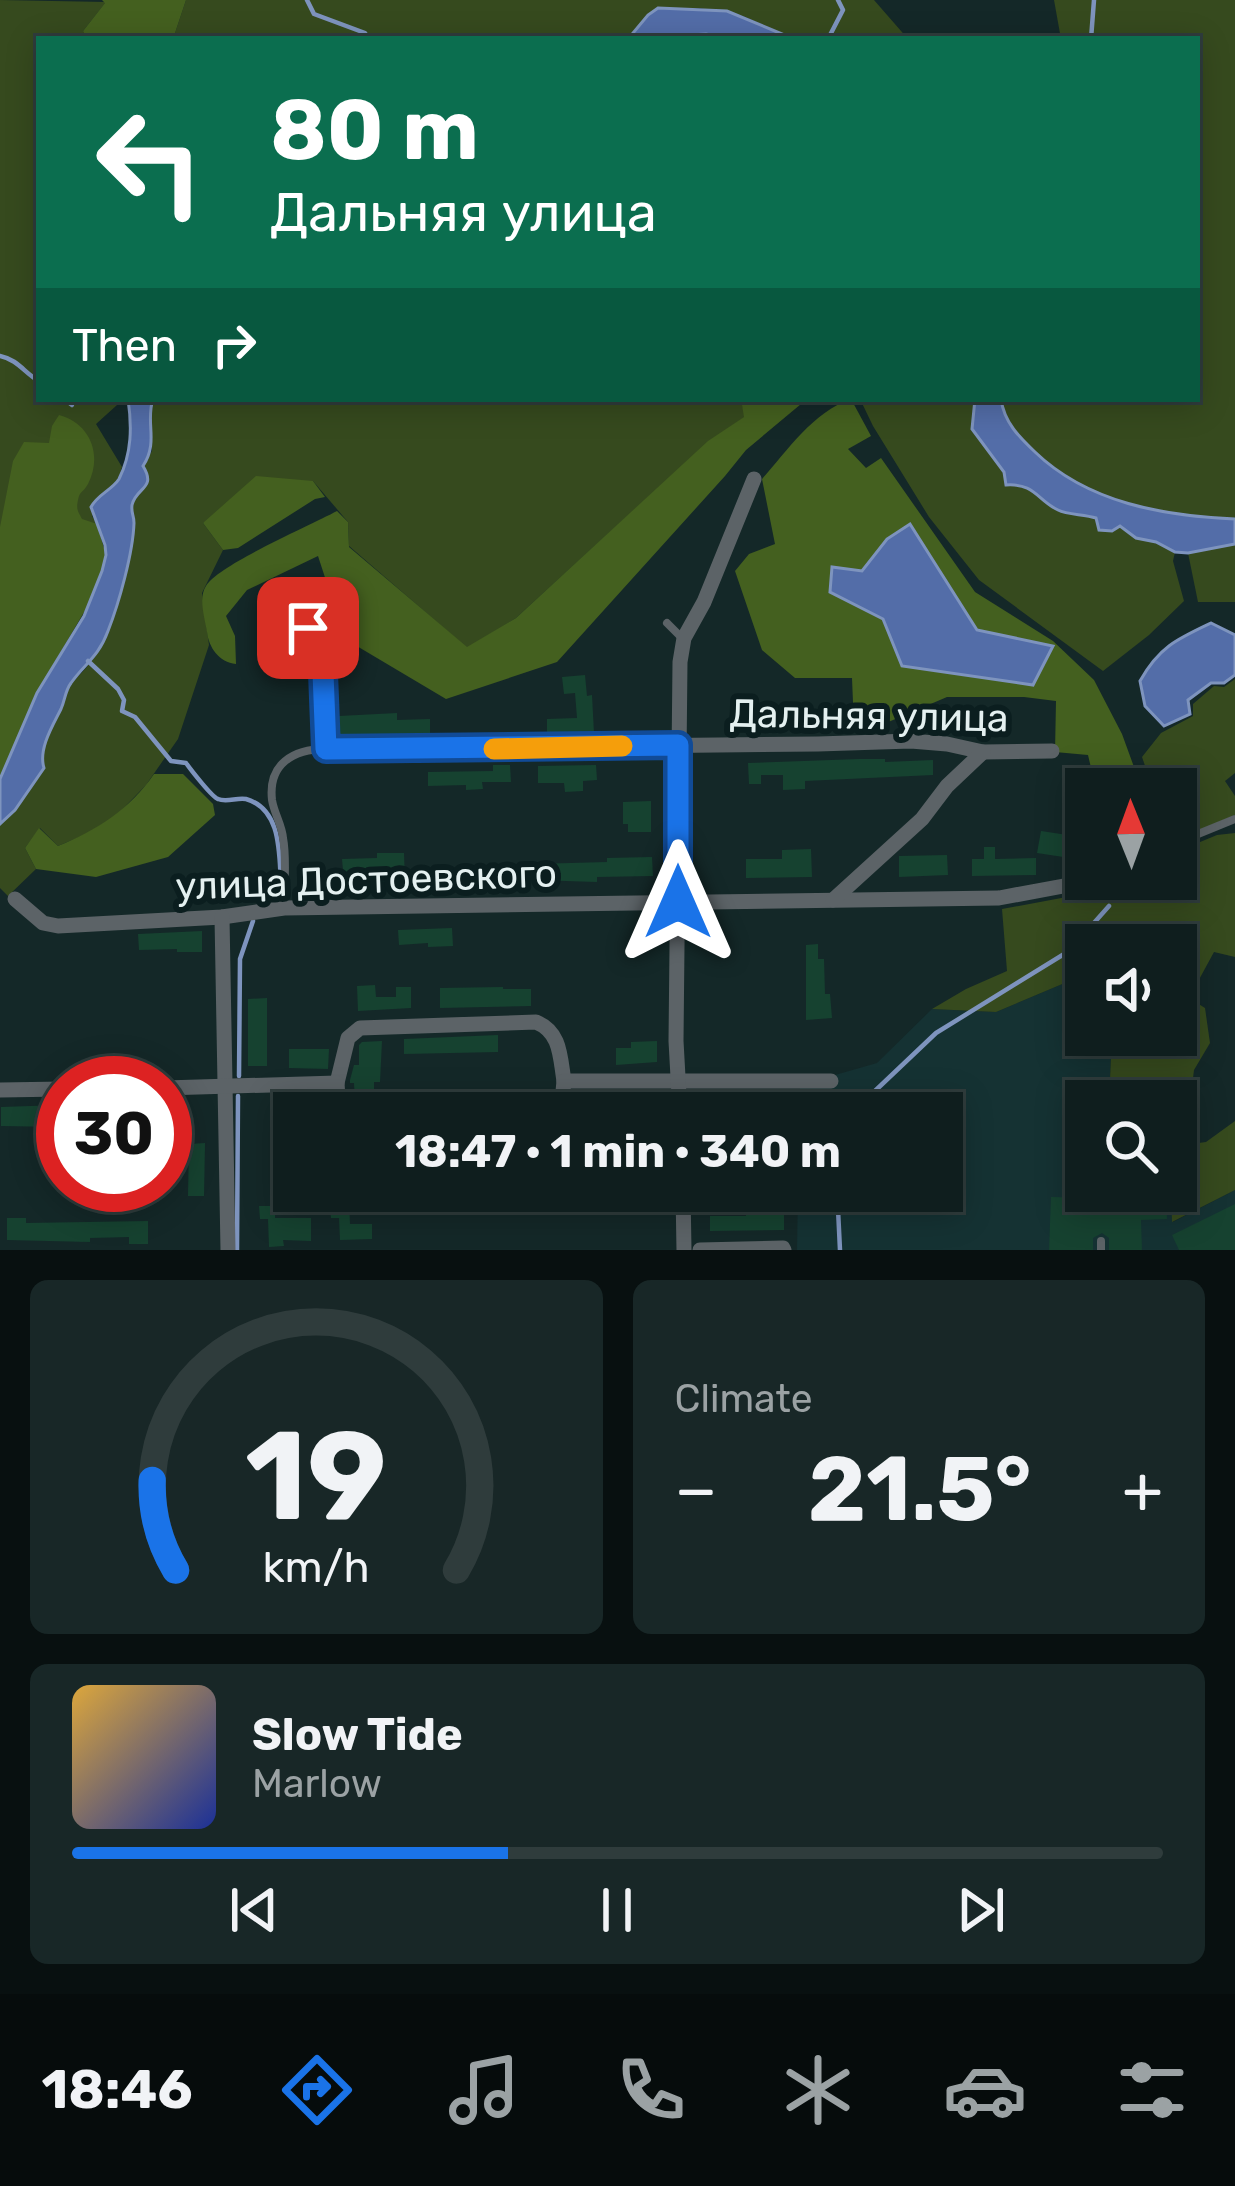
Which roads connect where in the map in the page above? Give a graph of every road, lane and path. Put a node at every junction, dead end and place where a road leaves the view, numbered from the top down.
1 (754, 479) dead end
2 (667, 623) dead end
3 (308, 628) dead end
4 (684, 638) junction
5 (678, 745) junction
6 (326, 749) junction
7 (1052, 751) dead end
8 (983, 752) junction
9 (1235, 819) edge
10 (1197, 834) edge
11 (1065, 886) edge
12 (15, 899) dead end
13 (833, 900) junction
14 (678, 902) junction
15 (284, 908) junction
16 (222, 917) junction
17 (679, 1080) junction
18 (564, 1081) junction
19 (831, 1082) dead end
20 (337, 1083) junction
21 (224, 1087) junction
22 (192, 1088) edge
23 (36, 1089) edge
24 (0, 1090) edge
25 (337, 1092) edge
26 (563, 1092) edge
27 (679, 1092) edge
28 (683, 1212) edge
29 (227, 1250) edge
30 (684, 1250) edge
31 (700, 1250) edge
32 (784, 1250) edge

1 - 4 street
2 - 4 lane
3 - 6 lane
4 - 5 street
5 - 6 street, Дальняя улица
5 - 8 street, Дальняя улица
5 - 14 street
6 - 15 lane
7 - 8 street, Дальняя улица
8 - 13 street
9 - 10 lane
11 - 13 street, улица Достоевского
12 - 16 street, улица Достоевского
13 - 14 street, улица Достоевского
14 - 15 street, улица Достоевского
14 - 17 street
15 - 16 street, улица Достоевского
16 - 21 street
17 - 18 street
17 - 19 street
17 - 27 street
18 - 20 street
18 - 26 street
20 - 21 street
20 - 25 street
21 - 22 street
21 - 29 street
23 - 24 street
28 - 30 street
31 - 32 street

